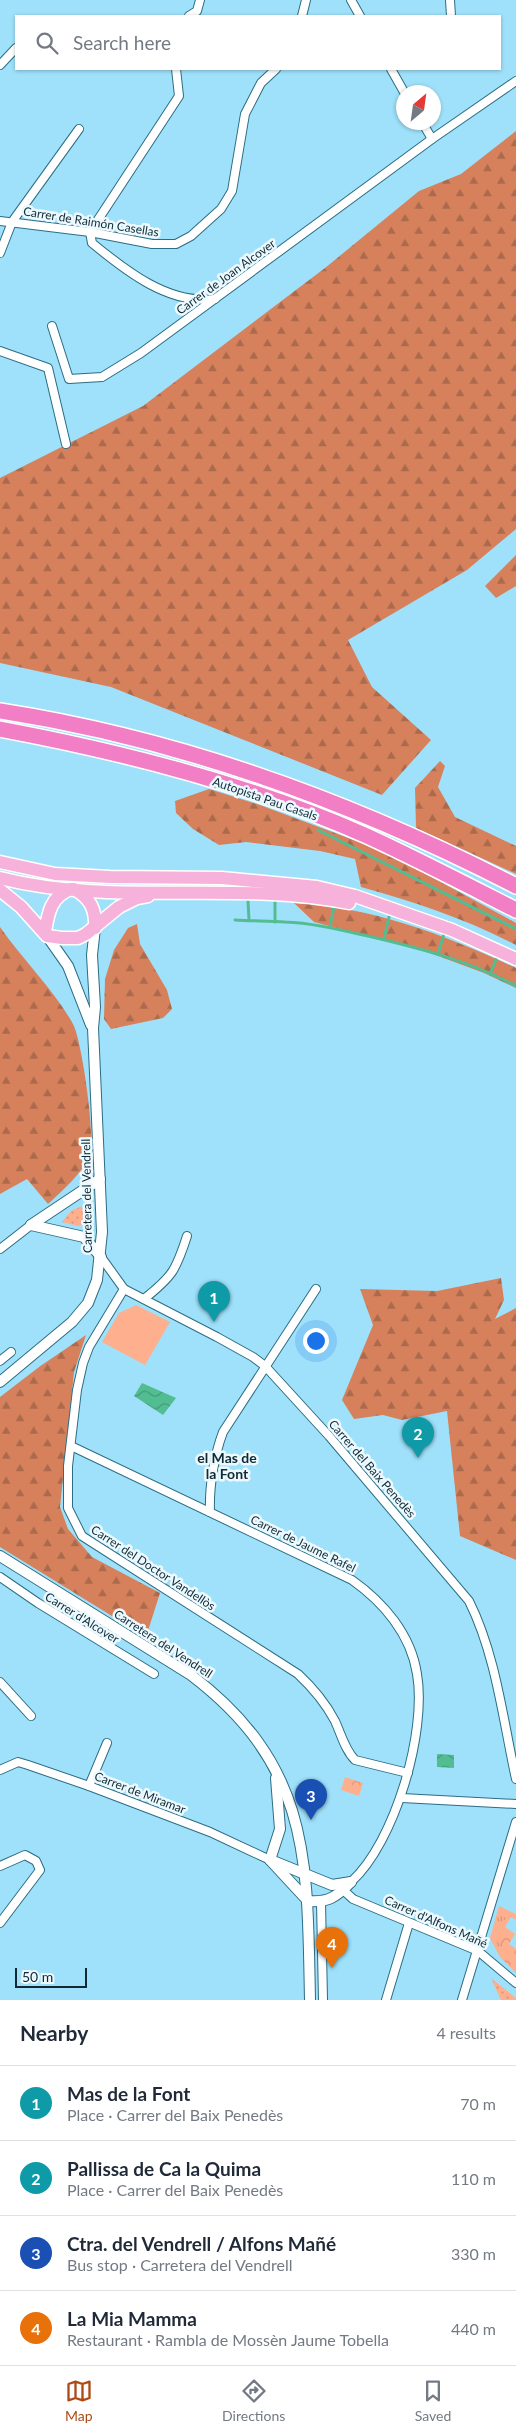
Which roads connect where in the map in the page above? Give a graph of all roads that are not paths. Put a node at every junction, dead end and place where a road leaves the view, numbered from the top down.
1 (200, 0) edge
2 (306, 0) edge
3 (350, 0) edge
4 (450, 0) edge
5 (190, 15) edge
6 (302, 15) edge
7 (359, 15) edge
8 (451, 15) edge
9 (15, 49) edge
10 (0, 64) edge
11 (176, 70) edge
12 (275, 70) edge
13 (392, 70) edge
14 (516, 81) edge
15 (400, 85) edge
16 (79, 129) dead end
17 (427, 130) edge
18 (432, 139) junction
19 (0, 221) edge
20 (12, 222) junction
21 (90, 232) junction
22 (0, 253) edge
23 (215, 299) junction
24 (52, 326) dead end
25 (0, 351) edge
26 (66, 444) dead end
27 (0, 711) edge
28 (0, 729) edge
29 (0, 862) edge
30 (0, 868) edge
31 (0, 878) edge
32 (184, 878) junction
33 (516, 886) edge
34 (73, 888) junction
35 (0, 890) edge
36 (170, 892) junction
37 (516, 910) edge
38 (410, 916) junction
39 (95, 928) junction
40 (46, 934) junction
41 (516, 959) edge
42 (93, 1028) junction
43 (100, 1178) junction
44 (31, 1225) junction
45 (187, 1236) dead end
46 (0, 1249) edge
47 (101, 1258) junction
48 (124, 1289) junction
49 (316, 1289) dead end
50 (144, 1299) junction
51 (11, 1352) dead end
52 (0, 1361) edge
53 (265, 1366) junction
54 (0, 1382) edge
55 (71, 1446) junction
56 (210, 1512) junction
57 (0, 1556) edge
58 (0, 1577) edge
59 (154, 1674) dead end
60 (0, 1682) edge
61 (31, 1716) dead end
62 (106, 1743) dead end
63 (275, 1768) junction
64 (0, 1770) edge
65 (408, 1773) junction
66 (516, 1780) edge
67 (90, 1786) junction
68 (402, 1798) junction
69 (516, 1804) edge
70 (516, 1822) edge
71 (270, 1860) junction
72 (0, 1866) edge
73 (305, 1873) junction
74 (350, 1882) joint
75 (341, 1887) junction
76 (308, 1901) junction
77 (321, 1902) junction
78 (0, 1923) edge
79 (409, 1923) junction
80 (478, 1951) junction
81 (516, 1983) edge
82 (310, 2000) edge
83 (323, 2000) edge
84 (386, 2000) edge
85 (462, 2000) edge

1 - 5 street
2 - 6 street
3 - 7 street
4 - 8 street
9 - 10 street
11 - 21 street
12 - 21 street, Carrer de Raimón Casellas
13 - 15 street
14 - 18 street, Carrer de Joan Alcover
16 - 20 street
17 - 18 street
18 - 23 street, Carrer de Joan Alcover
19 - 20 street, Carrer de Raimón Casellas
20 - 21 street, Carrer de Raimón Casellas
20 - 22 street
21 - 23 street
23 - 24 street, Carrer de Joan Alcover
25 - 26 street
27 - 33 highway, Autopista Pau Casals
28 - 37 highway, Autopista Pau Casals
29 - 32 main road
30 - 34 main road
31 - 34 main road
32 - 34 main road
32 - 38 main road
34 - 36 main road
34 - 39 main road
34 - 40 main road
35 - 40 main road
36 - 38 main road
36 - 39 main road
38 - 41 main road
39 - 40 main road
39 - 42 street, Carretera del Vendrell
40 - 42 street, Carretera del Vendrell
42 - 43 street, Carretera del Vendrell
43 - 44 street
43 - 47 street, Carretera del Vendrell
44 - 46 street
44 - 47 street
45 - 50 street
47 - 48 street, Carrer del Baix Penedès
47 - 54 street, Carretera del Vendrell
48 - 50 street, Carrer del Baix Penedès
48 - 55 street, Carrer del Doctor Vandellòs
49 - 53 street
50 - 53 street, Carrer del Baix Penedès
51 - 52 street
53 - 56 street
53 - 66 street, Carrer del Baix Penedès
55 - 56 street, Carrer de Jaume Rafel
55 - 65 street, Carrer del Doctor Vandellòs
56 - 65 street, Carrer de Jaume Rafel
57 - 63 street, Carretera del Vendrell
58 - 59 street, Carrer d'Alcover
60 - 61 street
62 - 67 street
63 - 71 street
63 - 73 street, Carretera del Vendrell
64 - 67 street, Carrer de Miramar
65 - 68 street, Carrer de Jaume Rafel
67 - 71 street, Carrer de Miramar
68 - 69 street
68 - 74 street, Carrer de Jaume Rafel
70 - 80 street
71 - 73 street
71 - 76 street
72 - 78 street
73 - 75 street
73 - 76 street, Carretera del Vendrell
74 - 75 street
75 - 77 street
75 - 79 street, Carrer d'Alfons Mañé
76 - 77 street
76 - 82 street, Carretera del Vendrell
77 - 83 street
79 - 80 street, Carrer d'Alfons Mañé
79 - 84 street
80 - 81 street, Carrer d'Alfons Mañé
80 - 85 street

